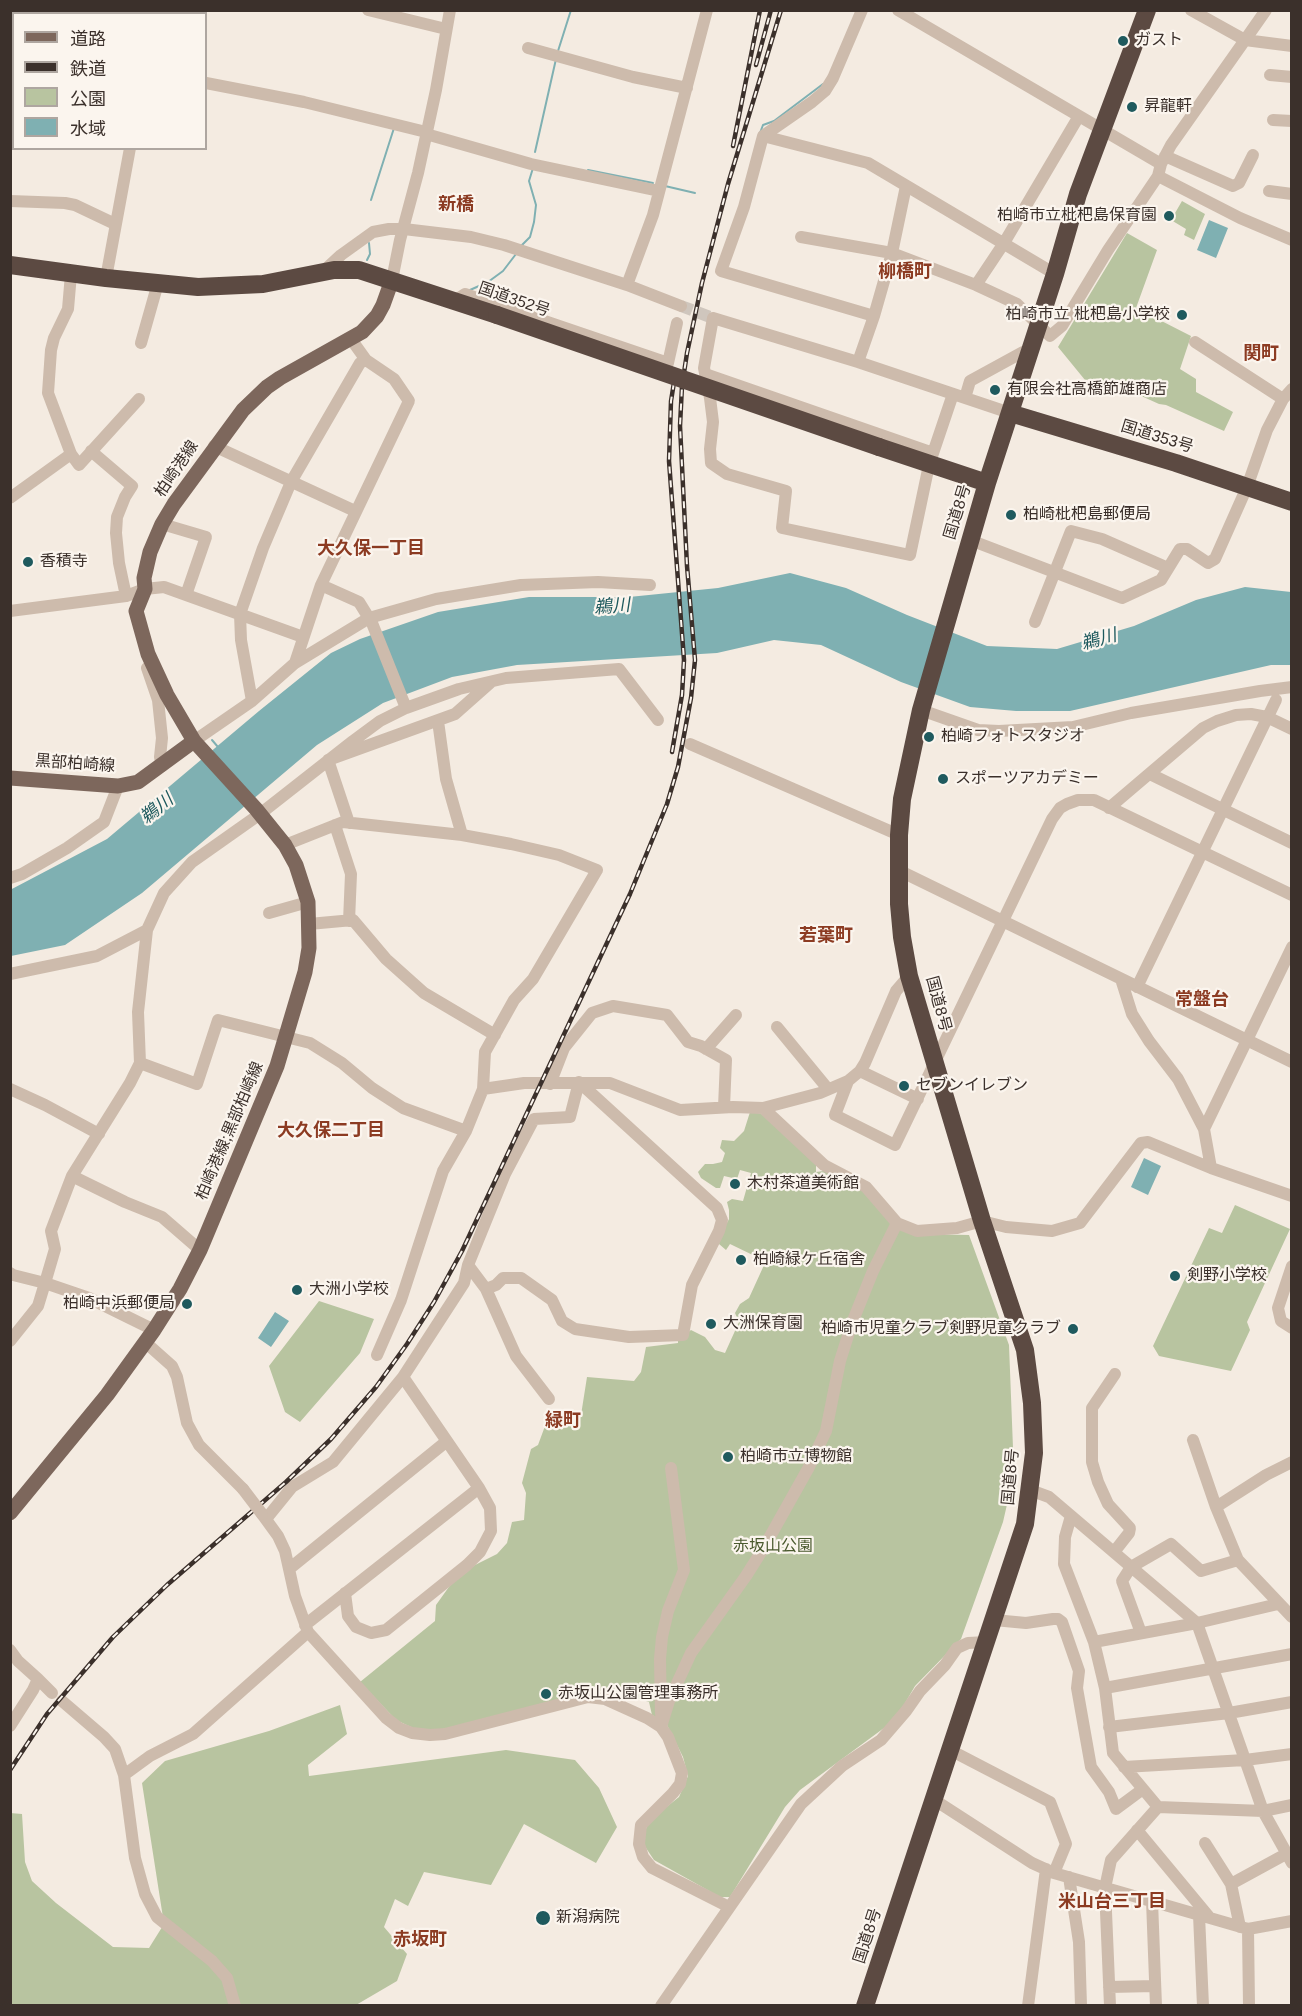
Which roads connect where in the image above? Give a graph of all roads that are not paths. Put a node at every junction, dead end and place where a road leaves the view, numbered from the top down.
1 (368, 10) edge
2 (450, 10) edge
3 (707, 10) edge
4 (862, 10) edge
5 (898, 10) edge
6 (1147, 10) edge
7 (1191, 10) edge
8 (1266, 10) edge
9 (446, 29) junction
10 (1245, 40) junction
11 (1292, 46) edge
12 (528, 48) dead end
13 (1270, 75) dead end
14 (1292, 77) edge
15 (207, 84) edge
16 (687, 88) junction
17 (1079, 116) junction
18 (1273, 120) dead end
19 (1292, 121) edge
20 (1101, 128) junction
21 (426, 133) junction
22 (764, 136) junction
23 (130, 150) edge
24 (1253, 155) dead end
25 (1161, 165) junction
26 (906, 186) junction
27 (659, 191) junction
28 (1269, 191) dead end
29 (1292, 194) edge
30 (10, 201) edge
31 (115, 224) junction
32 (404, 229) junction
33 (801, 237) dead end
34 (1292, 240) edge
35 (1004, 243) junction
36 (892, 253) junction
37 (10, 265) edge
38 (327, 271) junction
39 (71, 274) junction
40 (1055, 274) junction
41 (106, 278) junction
42 (392, 280) junction
43 (158, 283) junction
44 (627, 285) junction
45 (976, 285) junction
46 (454, 301) junction
47 (681, 306) tunnel mouth
48 (874, 316) junction
49 (677, 323) dead end
50 (1038, 323) junction
51 (351, 339) junction
52 (1195, 342) dead end
53 (141, 343) dead end
54 (1029, 352) junction
55 (366, 360) junction
56 (858, 362) junction
57 (705, 374) junction
58 (1292, 389) edge
59 (959, 396) junction
60 (139, 399) dead end
61 (1283, 399) junction
62 (1010, 413) junction
63 (214, 446) junction
64 (91, 451) junction
65 (71, 454) junction
66 (931, 459) junction
67 (291, 482) junction
68 (987, 483) junction
69 (1247, 487) junction
70 (10, 498) edge
71 (1292, 502) edge
72 (355, 511) junction
73 (162, 524) junction
74 (970, 540) junction
75 (1168, 568) junction
76 (1055, 573) junction
77 (321, 585) junction
78 (650, 585) dead end
79 (145, 589) junction
80 (186, 595) junction
81 (126, 596) junction
82 (10, 611) edge
83 (240, 614) junction
84 (370, 620) junction
85 (1035, 622) dead end
86 (303, 637) junction
87 (152, 663) junction
88 (295, 663) junction
89 (491, 682) junction
90 (1292, 687) edge
91 (1276, 700) dead end
92 (252, 701) junction
93 (405, 706) junction
94 (921, 709) junction
95 (1267, 717) junction
96 (658, 720) dead end
97 (438, 721) junction
98 (1292, 729) edge
99 (690, 744) dead end
100 (198, 745) junction
101 (328, 760) junction
102 (162, 766) junction
103 (1150, 774) junction
104 (10, 778) edge
105 (118, 786) junction
106 (1109, 807) junction
107 (1222, 809) junction
108 (258, 811) junction
109 (350, 823) junction
110 (335, 825) junction
111 (462, 835) junction
112 (899, 835) junction
113 (1292, 843) edge
114 (285, 845) junction
115 (1202, 850) junction
116 (898, 870) junction
117 (10, 878) edge
118 (1292, 895) edge
119 (308, 902) junction
120 (269, 913) dead end
121 (349, 921) junction
122 (1001, 922) junction
123 (309, 924) junction
124 (147, 930) junction
125 (1292, 947) edge
126 (10, 974) edge
127 (909, 976) junction
128 (1121, 979) junction
129 (1137, 987) junction
130 (736, 1016) dead end
131 (777, 1028) dead end
132 (495, 1035) junction
133 (287, 1036) junction
134 (1248, 1041) junction
135 (706, 1048) junction
136 (1292, 1062) edge
137 (140, 1063) junction
138 (934, 1065) junction
139 (860, 1071) junction
140 (848, 1081) junction
141 (579, 1082) junction
142 (550, 1084) junction
143 (10, 1089) edge
144 (483, 1089) junction
145 (828, 1089) junction
146 (918, 1098) junction
147 (724, 1107) junction
148 (763, 1108) junction
149 (1204, 1129) junction
150 (466, 1131) junction
151 (99, 1134) junction
152 (1211, 1168) junction
153 (72, 1176) junction
154 (1292, 1196) edge
155 (982, 1221) junction
156 (897, 1223) junction
157 (200, 1250) junction
158 (468, 1265) junction
159 (1292, 1266) edge
160 (10, 1273) edge
161 (45, 1283) junction
162 (486, 1289) junction
163 (1292, 1328) edge
164 (150, 1336) junction
165 (10, 1341) edge
166 (377, 1355) dead end
167 (1115, 1374) dead end
168 (403, 1377) junction
169 (549, 1399) dead end
170 (1192, 1440) dead end
171 (447, 1441) junction
172 (1292, 1462) edge
173 (671, 1468) dead end
174 (479, 1488) junction
175 (1030, 1490) junction
176 (1216, 1507) junction
177 (10, 1513) edge
178 (264, 1516) junction
179 (1071, 1516) junction
180 (1114, 1552) junction
181 (1238, 1560) junction
182 (1131, 1567) junction
183 (289, 1569) junction
184 (345, 1593) junction
185 (1278, 1604) junction
186 (1292, 1617) edge
187 (994, 1620) junction
188 (1197, 1623) junction
189 (307, 1628) junction
190 (1141, 1633) junction
191 (987, 1642) junction
192 (1094, 1642) junction
193 (10, 1650) edge
194 (1292, 1654) edge
195 (1214, 1667) junction
196 (38, 1679) junction
197 (1105, 1688) junction
198 (1292, 1702) edge
199 (1228, 1713) junction
200 (10, 1726) edge
201 (661, 1727) junction
202 (1109, 1727) junction
203 (950, 1750) junction
204 (1292, 1754) edge
205 (1245, 1760) junction
206 (1124, 1767) junction
207 (124, 1775) junction
208 (1143, 1790) junction
209 (933, 1799) junction
210 (1292, 1805) edge
211 (1158, 1807) junction
212 (1263, 1810) junction
213 (1137, 1830) junction
214 (1205, 1843) dead end
215 (1289, 1859) edge
216 (1050, 1871) junction
217 (1069, 1877) junction
218 (1231, 1884) junction
219 (1105, 1888) junction
220 (1152, 1901) junction
221 (729, 1907) junction
222 (1205, 1917) junction
223 (1292, 1921) edge
224 (1244, 1928) junction
225 (1155, 1986) junction
226 (1109, 1988) junction
227 (235, 2006) edge
228 (661, 2006) edge
229 (865, 2006) edge
230 (1028, 2006) edge
231 (1081, 2006) edge
232 (1110, 2006) edge
233 (1156, 2006) edge
234 (1203, 2006) edge
235 (1249, 2006) edge

1 - 9 street
2 - 9 street
3 - 16 street
4 - 22 street
5 - 17 street
6 - 20 highway, 国道8号
7 - 10 street
8 - 10 street
9 - 21 street
10 - 11 street
10 - 25 street
12 - 16 street
13 - 14 street
15 - 21 street
16 - 27 street
17 - 20 street
17 - 35 street
18 - 19 street
20 - 25 street
20 - 40 highway, 国道8号
21 - 27 street
21 - 32 street
22 - 26 street
22 - 48 street
23 - 31 street
24 - 25 street
25 - 34 street
25 - 50 street
26 - 35 street
26 - 36 street
27 - 44 street
28 - 29 street
30 - 31 street
31 - 41 street
32 - 38 street
32 - 42 street
32 - 44 street
33 - 36 street
35 - 40 street
35 - 45 street
36 - 45 street
36 - 48 street
37 - 39 highway, 国道352号
38 - 42 highway, 国道352号
38 - 43 highway, 国道352号
39 - 41 highway, 国道352号
39 - 65 street
40 - 50 highway, 国道8号
41 - 43 highway, 国道352号
42 - 46 highway, 国道352号
42 - 51 main road, 柏崎港線
43 - 53 street
44 - 47 street
45 - 50 street
46 - 49 street
46 - 66 highway, 国道352号, bridge
48 - 56 street
50 - 54 highway, 国道8号
51 - 55 street
51 - 63 main road, 柏崎港線
52 - 61 street
54 - 59 street
54 - 62 highway, 国道8号
55 - 67 street
55 - 72 street
56 - 57 street
56 - 59 street
57 - 66 street
57 - 66 street
58 - 61 street
59 - 62 street
59 - 66 street
60 - 64 street
61 - 69 street
62 - 68 highway, 国道8号
62 - 69 highway, 国道353号
63 - 67 street
63 - 73 main road, 柏崎港線
64 - 65 street
64 - 81 street
65 - 70 street
66 - 68 highway, 国道352号
67 - 72 street
67 - 83 street
68 - 74 highway, 国道8号
69 - 71 highway, 国道353号
69 - 75 street
72 - 77 street
73 - 79 main road, 柏崎港線
73 - 80 street
74 - 76 street
74 - 94 highway, 国道8号
75 - 76 street
75 - 76 street
76 - 85 street
77 - 84 street
77 - 86 street
78 - 84 street
79 - 80 street
79 - 81 street
79 - 87 main road, 柏崎港線
80 - 83 street
81 - 82 street
83 - 86 street
83 - 92 street
84 - 88 street
84 - 93 street
86 - 88 street
87 - 100 main road, 柏崎港線
87 - 102 street
88 - 92 street
89 - 93 street
89 - 96 street
89 - 97 street
90 - 94 street
91 - 95 street
92 - 100 street
93 - 101 street
94 - 112 highway, 国道8号
95 - 98 street
95 - 103 street
95 - 107 street
97 - 101 street
97 - 111 street
99 - 112 street
100 - 102 main road, 黒部柏崎線
100 - 108 main road, 柏崎港線;黒部柏崎線
101 - 108 street
101 - 109 street
102 - 105 main road, 黒部柏崎線
103 - 106 street
103 - 107 street
104 - 105 main road, 黒部柏崎線
105 - 117 street
106 - 115 street
106 - 122 street
107 - 113 street
107 - 115 street
108 - 114 main road, 柏崎港線;黒部柏崎線
108 - 124 street
109 - 110 street
109 - 111 street
110 - 114 street
110 - 121 street
111 - 132 street
112 - 116 highway, 国道8号
114 - 119 main road, 柏崎港線;黒部柏崎線
115 - 118 street
115 - 129 street
116 - 122 street
116 - 127 highway, 国道8号
119 - 120 street
119 - 123 main road, 柏崎港線;黒部柏崎線
121 - 123 street
121 - 132 street
122 - 128 street
122 - 138 street
123 - 133 main road, 柏崎港線;黒部柏崎線
124 - 126 street
124 - 137 street
125 - 134 street
127 - 138 highway, 国道8号
127 - 139 street
128 - 129 street
128 - 149 street
129 - 134 street
130 - 135 street
131 - 145 street
132 - 144 street
133 - 137 street
133 - 150 street
133 - 157 main road, 柏崎港線;黒部柏崎線
134 - 136 street
134 - 149 street
135 - 142 street
135 - 147 street
137 - 151 street
138 - 146 street
138 - 155 highway, 国道8号
139 - 140 street
139 - 146 street
140 - 145 street
140 - 146 street
141 - 142 street
141 - 147 street
141 - 158 street
141 - 162 street
142 - 144 street
143 - 151 street
144 - 150 street
145 - 148 street
147 - 148 street
148 - 156 street
149 - 152 street
150 - 166 street
151 - 153 street
152 - 154 street
152 - 155 street
153 - 157 street
153 - 161 street
155 - 156 street
155 - 175 highway, 国道8号
156 - 201 street
157 - 164 main road, 柏崎港線;黒部柏崎線
158 - 162 street
158 - 168 street
159 - 163 street
160 - 161 street
161 - 164 street
161 - 165 street
162 - 169 street
164 - 177 main road, 柏崎港線;黒部柏崎線
164 - 178 street, bridge
167 - 180 street
168 - 171 street
168 - 178 street
170 - 176 street
171 - 174 street
171 - 183 street
172 - 176 street
173 - 201 street
174 - 184 street
174 - 184 street
175 - 179 street
175 - 187 highway, 国道8号
176 - 181 street
178 - 183 street
179 - 180 street
179 - 192 street
180 - 182 street
181 - 182 street
181 - 185 street
182 - 188 street
182 - 190 street
183 - 189 street
184 - 189 street
185 - 186 street
185 - 188 street
187 - 191 highway, 国道8号
187 - 208 street
188 - 190 street
188 - 195 street
189 - 201 street
189 - 207 street
190 - 192 street
191 - 203 highway, 国道8号
191 - 221 street
192 - 197 street
193 - 196 street
194 - 195 street
195 - 197 street
195 - 199 street
196 - 200 street
196 - 207 street
197 - 202 street
198 - 199 street
199 - 202 street
199 - 205 street
201 - 221 street
202 - 206 street
203 - 209 highway, 国道8号
203 - 216 street
204 - 205 street
205 - 206 street
205 - 212 street
206 - 208 street
207 - 227 street
208 - 211 street
209 - 216 street
209 - 229 highway, 国道8号
210 - 212 street
211 - 212 street
211 - 213 street
212 - 215 street
213 - 219 street
213 - 222 street
214 - 218 street
215 - 218 street
216 - 217 street
216 - 230 street
217 - 219 street
217 - 231 street
218 - 224 street
219 - 220 street
219 - 226 street
220 - 222 street
220 - 225 street
221 - 228 street
222 - 224 street
222 - 234 street
223 - 224 street
224 - 235 street
225 - 226 street
225 - 233 street
226 - 232 street

